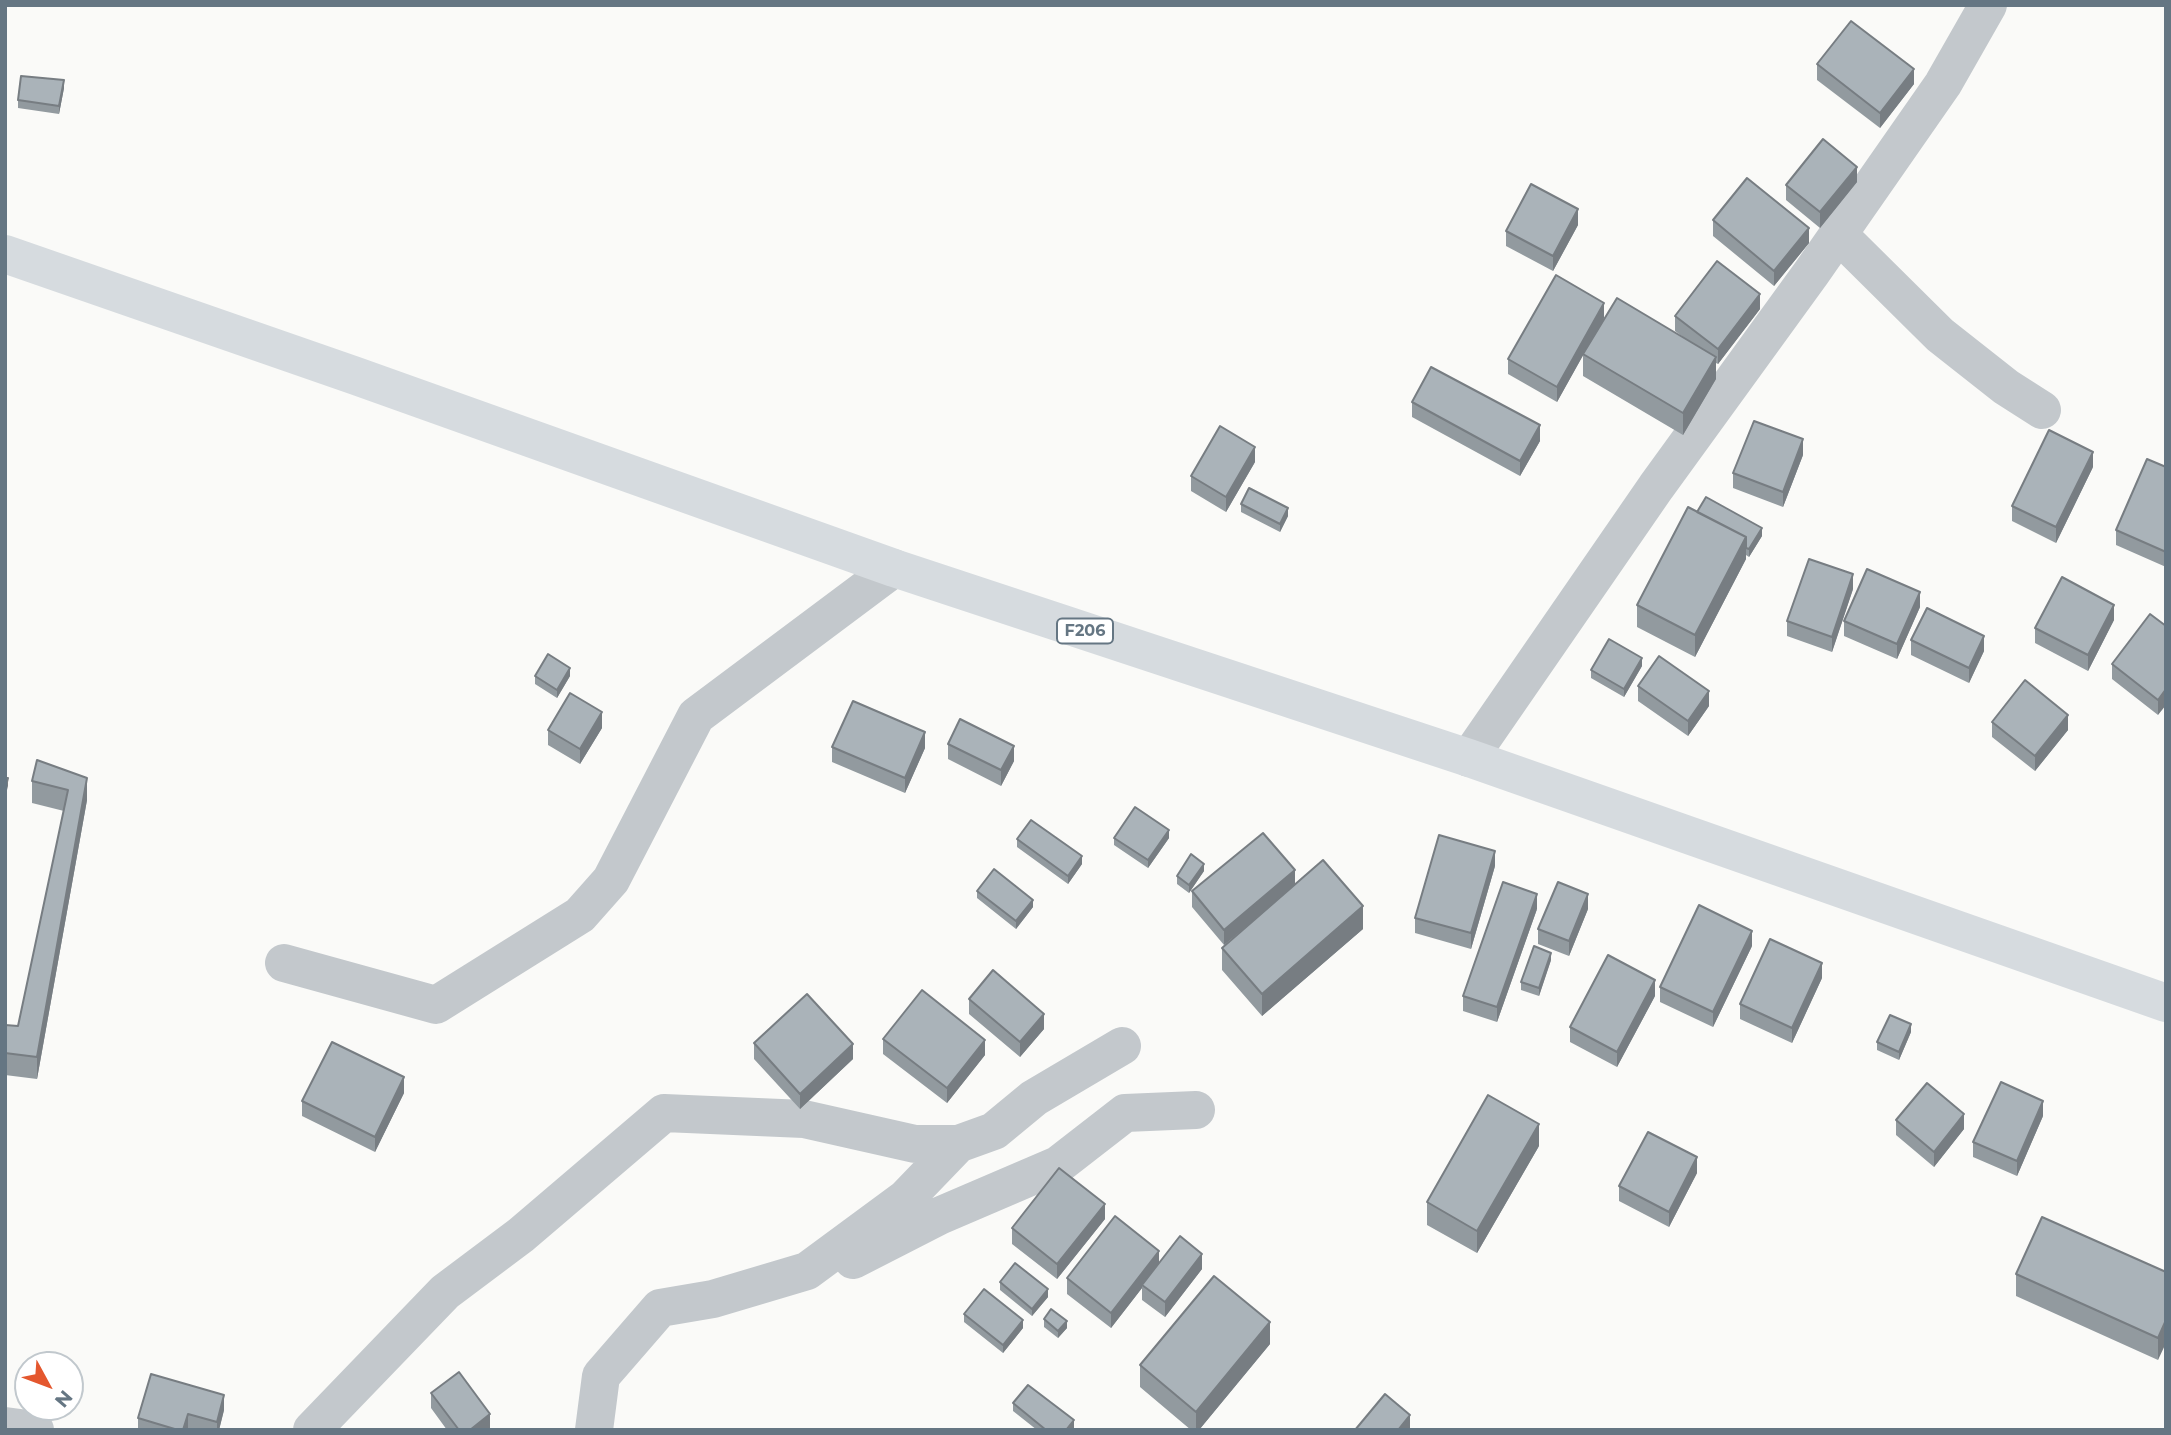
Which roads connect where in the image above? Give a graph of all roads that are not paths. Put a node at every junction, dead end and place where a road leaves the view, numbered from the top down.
1 (1988, 5) edge
2 (1838, 234) junction
3 (5, 254) edge
4 (2042, 410) dead end
5 (894, 568) junction
6 (1469, 758) junction
7 (284, 963) dead end
8 (2166, 1003) edge
9 (1122, 1045) dead end
10 (1196, 1110) dead end
11 (958, 1144) junction
12 (762, 1284) junction
13 (5, 1426) edge
14 (35, 1430) edge
15 (312, 1430) edge
16 (594, 1430) edge

1 - 2 street
2 - 4 street
2 - 6 street
3 - 5 main road, F206
5 - 6 main road, F206
5 - 7 street
6 - 8 main road, F206
9 - 11 street
10 - 12 street
11 - 12 street
11 - 15 street
12 - 16 street
13 - 14 street

